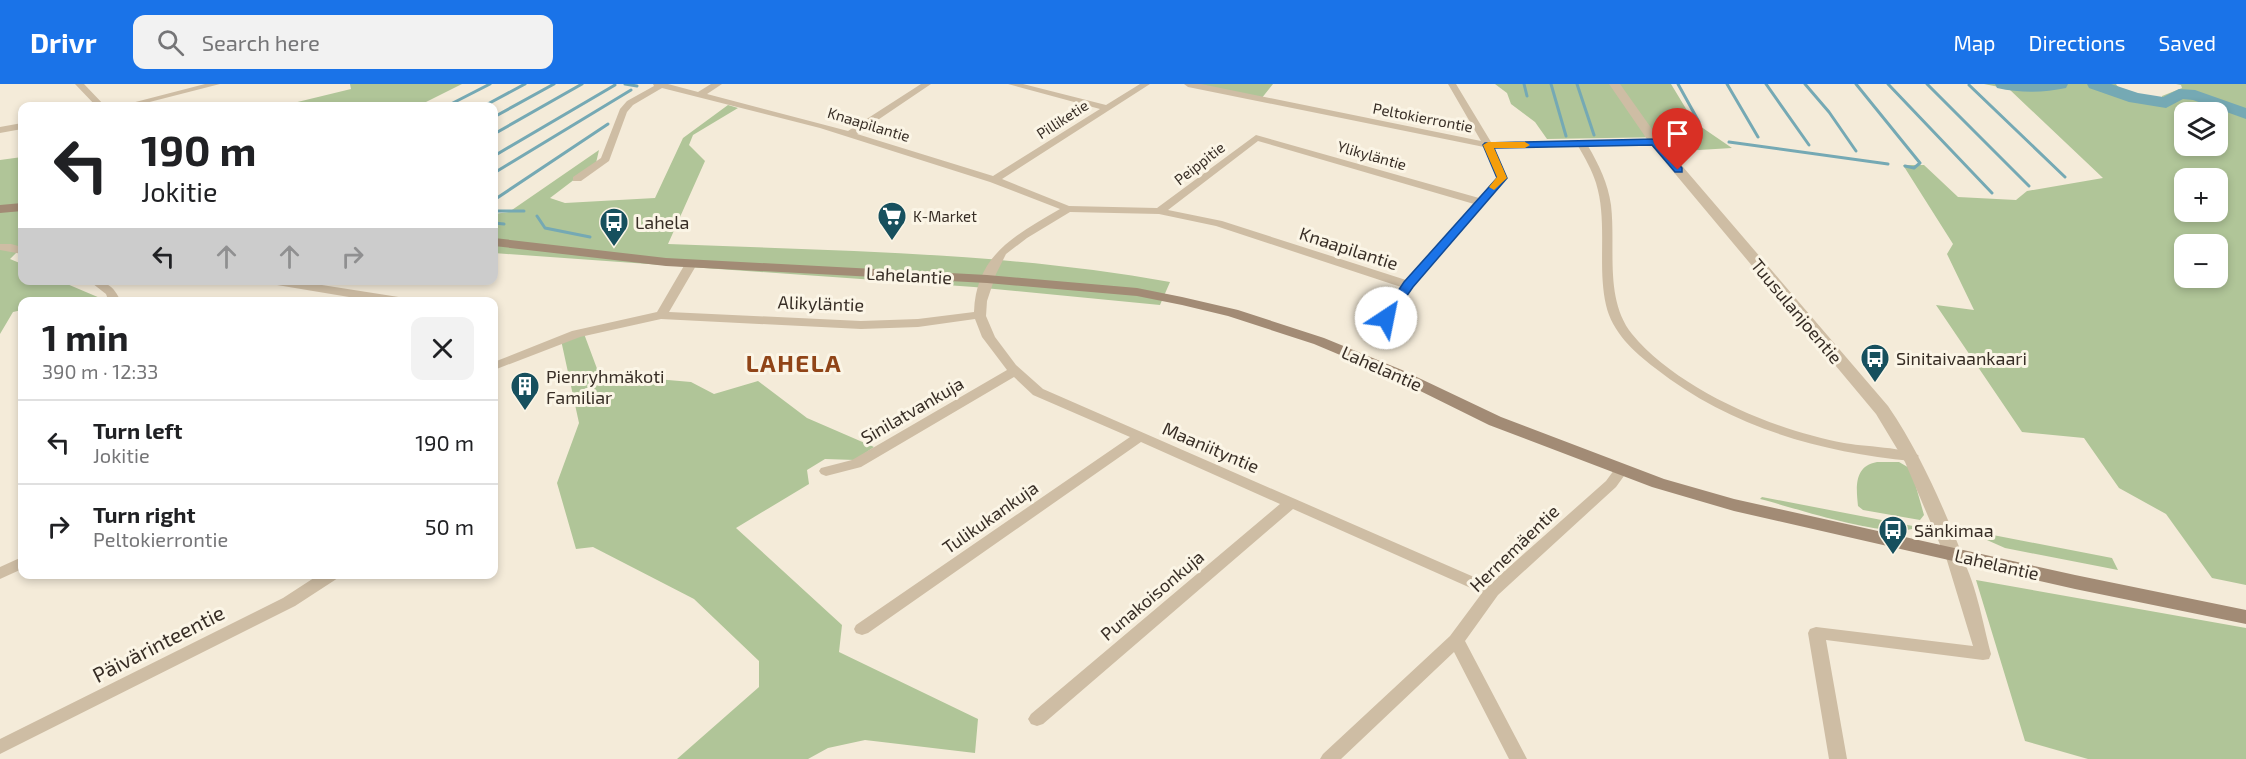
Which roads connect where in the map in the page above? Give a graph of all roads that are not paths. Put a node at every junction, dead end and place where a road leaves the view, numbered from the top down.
1 (79, 84) edge
2 (216, 84) edge
3 (718, 84) edge
4 (927, 84) edge
5 (1012, 84) edge
6 (1146, 84) edge
7 (1188, 84) edge
8 (1452, 84) edge
9 (1614, 84) edge
10 (659, 85) edge
11 (700, 94) junction
12 (97, 102) edge
13 (142, 102) edge
14 (1107, 108) junction
15 (18, 127) edge
16 (0, 130) edge
17 (850, 134) junction
18 (1256, 138) joint
19 (1655, 142) junction
20 (1582, 144) junction
21 (1488, 145) junction
22 (577, 179) dead end
23 (994, 180) junction
24 (1480, 202) junction
25 (18, 207) edge
26 (0, 209) edge
27 (1068, 209) junction
28 (1159, 211) junction
29 (498, 243) edge
30 (0, 247) edge
31 (18, 250) edge
32 (692, 264) junction
33 (987, 279) junction
34 (100, 285) edge
35 (297, 285) edge
36 (1408, 285) junction
37 (112, 297) edge
38 (373, 297) edge
39 (661, 315) junction
40 (980, 315) junction
41 (1375, 334) dead end
42 (498, 363) edge
43 (1014, 371) junction
44 (1141, 436) junction
45 (1912, 456) junction
46 (1622, 469) junction
47 (826, 471) dead end
48 (1292, 502) junction
49 (1953, 554) junction
50 (18, 565) edge
51 (0, 573) edge
52 (325, 579) edge
53 (1492, 591) junction
54 (2246, 617) edge
55 (862, 629) dead end
56 (1456, 640) junction
57 (1037, 719) dead end
58 (0, 747) edge
59 (1329, 759) edge
60 (1518, 759) edge
61 (1838, 759) edge

1 - 12 street
2 - 13 street
3 - 11 street
4 - 17 street
5 - 14 street
6 - 14 street, Pilliketie
7 - 21 street, Peltokierrontie
8 - 21 street
9 - 19 street, Tuusulanjoentie
10 - 11 street, Knaapilantie
10 - 22 street
11 - 17 street, Knaapilantie
14 - 23 street, Pilliketie
15 - 16 street
17 - 23 street, Knaapilantie
18 - 24 street, Ylikyläntie
18 - 28 street, Peippitie
19 - 20 street, Peltokierrontie
19 - 45 street, Tuusulanjoentie
20 - 21 street, Peltokierrontie
20 - 45 street
21 - 24 street
23 - 27 street, Knaapilantie
24 - 36 street
25 - 26 main road
27 - 28 street, Knaapilantie
27 - 33 street
28 - 36 street, Knaapilantie
29 - 32 main road, Lahelantie
30 - 31 street
32 - 33 main road, Lahelantie
32 - 39 street
33 - 40 street
33 - 46 main road, Lahelantie
34 - 37 street
35 - 38 street
36 - 41 street
39 - 40 street, Alikyläntie
39 - 42 street, Alikyläntie
40 - 43 street, Maaniityntie
43 - 44 street, Maaniityntie
43 - 47 street, Sinilatvankuja
44 - 48 street, Maaniityntie
44 - 55 street, Tulikukankuja
45 - 49 street, Tuusulanjoentie
46 - 49 main road, Lahelantie
46 - 53 street, Hernemäentie
48 - 53 street, Maaniityntie
48 - 57 street, Punakoisonkuja
49 - 54 main road, Lahelantie
49 - 61 street
50 - 51 street
52 - 58 street, Päivärinteentie
53 - 56 street, Hernemäentie
56 - 59 street, Hernemäentie
56 - 60 street

